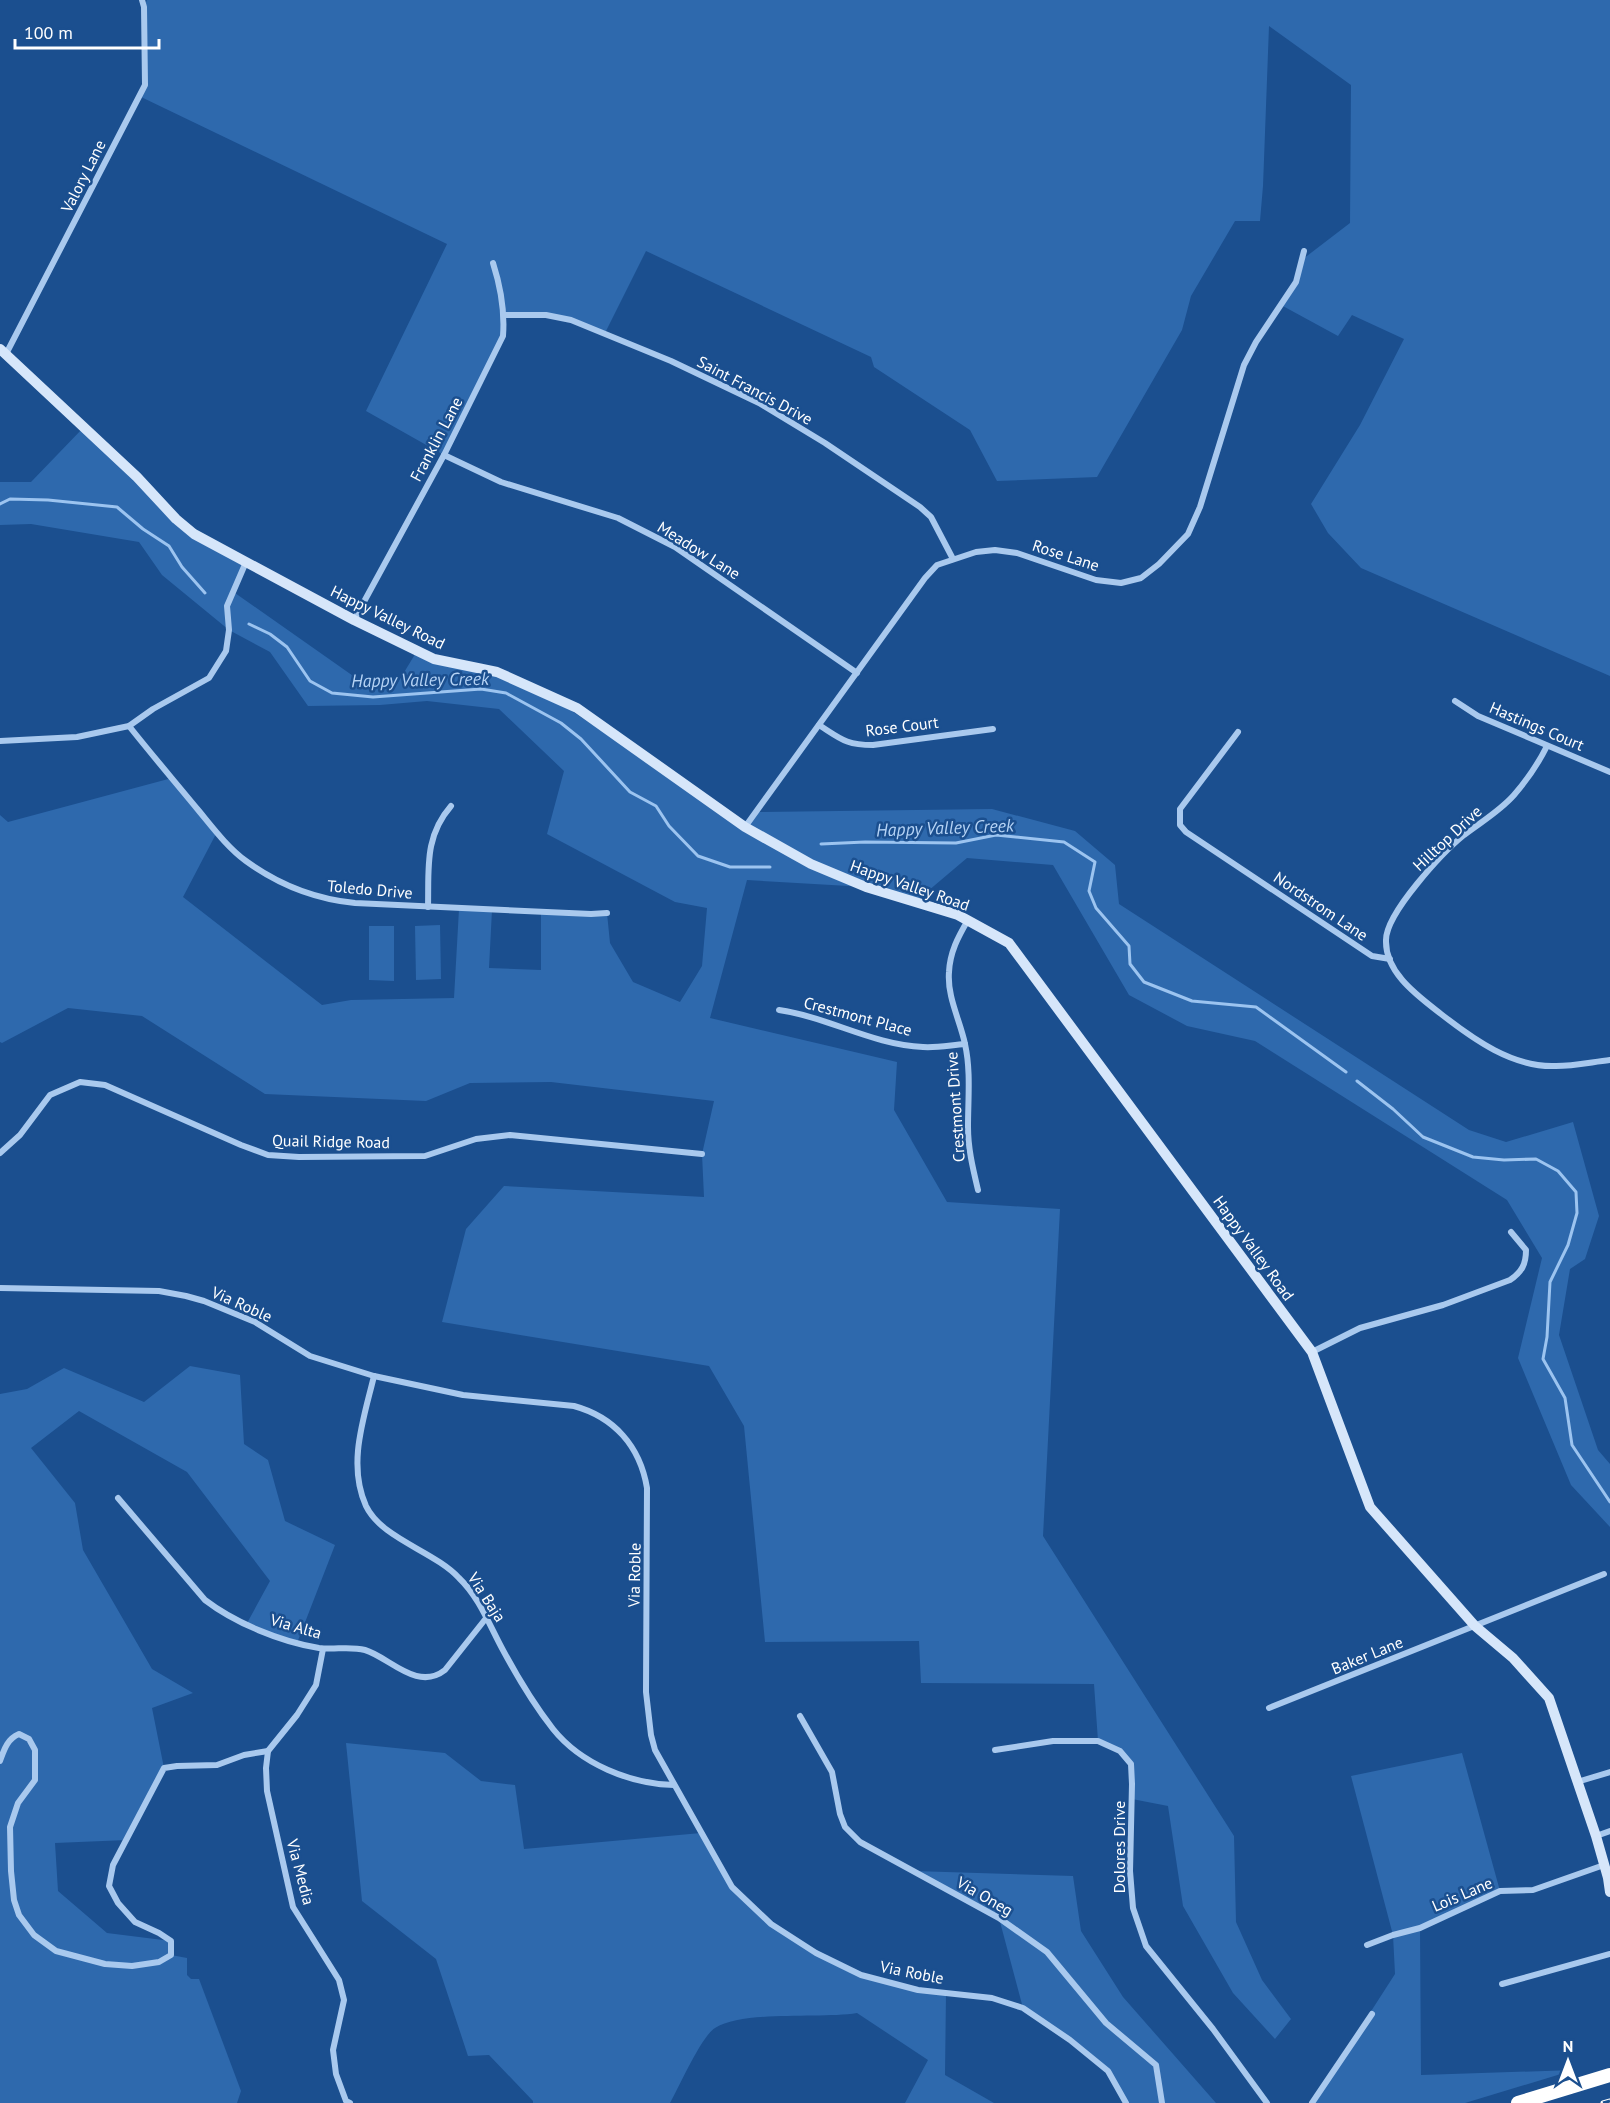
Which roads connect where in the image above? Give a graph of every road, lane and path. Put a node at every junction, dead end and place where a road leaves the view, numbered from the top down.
1 (142, 0) edge
2 (1304, 251) dead end
3 (493, 263) dead end
4 (505, 315) junction
5 (3, 352) edge
6 (444, 455) junction
7 (952, 559) junction
8 (246, 562) junction
9 (354, 620) junction
10 (857, 673) junction
11 (1455, 701) dead end
12 (819, 725) junction
13 (129, 726) junction
14 (993, 729) dead end
15 (1238, 732) dead end
16 (0, 741) edge
17 (1547, 746) junction
18 (1610, 772) edge
19 (451, 806) dead end
20 (745, 827) junction
21 (428, 908) junction
22 (607, 913) dead end
23 (968, 920) junction
24 (1390, 959) junction
25 (779, 1010) dead end
26 (965, 1044) junction
27 (1610, 1059) edge
28 (0, 1153) edge
29 (702, 1154) dead end
30 (978, 1190) dead end
31 (1511, 1232) dead end
32 (0, 1288) edge
33 (1311, 1352) junction
34 (374, 1376) junction
35 (118, 1498) dead end
36 (1604, 1574) dead end
37 (487, 1617) junction
38 (1476, 1626) junction
39 (323, 1648) junction
40 (1269, 1708) dead end
41 (800, 1716) dead end
42 (995, 1750) dead end
43 (268, 1751) junction
44 (0, 1761) edge
45 (1610, 1772) edge
46 (1577, 1782) junction
47 (674, 1785) junction
48 (1610, 1831) edge
49 (1596, 1836) junction
50 (1604, 1865) junction
51 (1610, 1892) edge
52 (1367, 1945) dead end
53 (1610, 1954) edge
54 (1502, 1984) dead end
55 (1372, 2014) dead end
56 (1610, 2074) edge
57 (350, 2103) edge
58 (1126, 2103) edge
59 (1162, 2103) edge
60 (1267, 2103) edge
61 (1312, 2103) edge
62 (1518, 2103) edge

1 - 5 street, Valory Lane
2 - 7 street, Rose Lane
3 - 4 street, Franklin Lane
4 - 6 street, Franklin Lane
4 - 7 street, Saint Francis Drive
5 - 8 street, Happy Valley Road
6 - 9 street, Franklin Lane
6 - 10 street, Meadow Lane
7 - 10 street, Rose Lane
8 - 9 street, Happy Valley Road
8 - 13 street
9 - 20 street, Happy Valley Road
10 - 12 street, Rose Lane
11 - 17 street, Hastings Court
12 - 14 street, Rose Court
12 - 20 street, Rose Lane
13 - 16 street
13 - 21 street, Toledo Drive
15 - 24 street, Nordstrom Lane
17 - 18 street, Hastings Court
17 - 24 street, Hilltop Drive
19 - 21 street
20 - 23 street, Happy Valley Road
21 - 22 street, Toledo Drive
23 - 26 street, Crestmont Drive
23 - 33 street, Happy Valley Road
24 - 27 street
25 - 26 street, Crestmont Place
26 - 30 street, Crestmont Drive
28 - 29 street, Quail Ridge Road
31 - 33 street
32 - 34 street, Via Roble
33 - 38 street, Happy Valley Road
34 - 37 street, Via Baja
34 - 47 street, Via Roble
35 - 39 street, Via Alta
36 - 38 street, Baker Lane
37 - 39 street, Via Alta
37 - 47 street, Via Baja
38 - 40 street, Baker Lane
38 - 46 street, Happy Valley Road
39 - 43 street
41 - 59 street, Via Oneg
42 - 60 street, Dolores Drive
43 - 44 street
43 - 57 street, Via Media
45 - 46 street
46 - 49 street, Happy Valley Road
47 - 58 street, Via Roble
48 - 49 street
49 - 50 street, Happy Valley Road
50 - 51 street, Happy Valley Road
50 - 52 street, Lois Lane
53 - 54 street
55 - 61 street
56 - 62 highway

